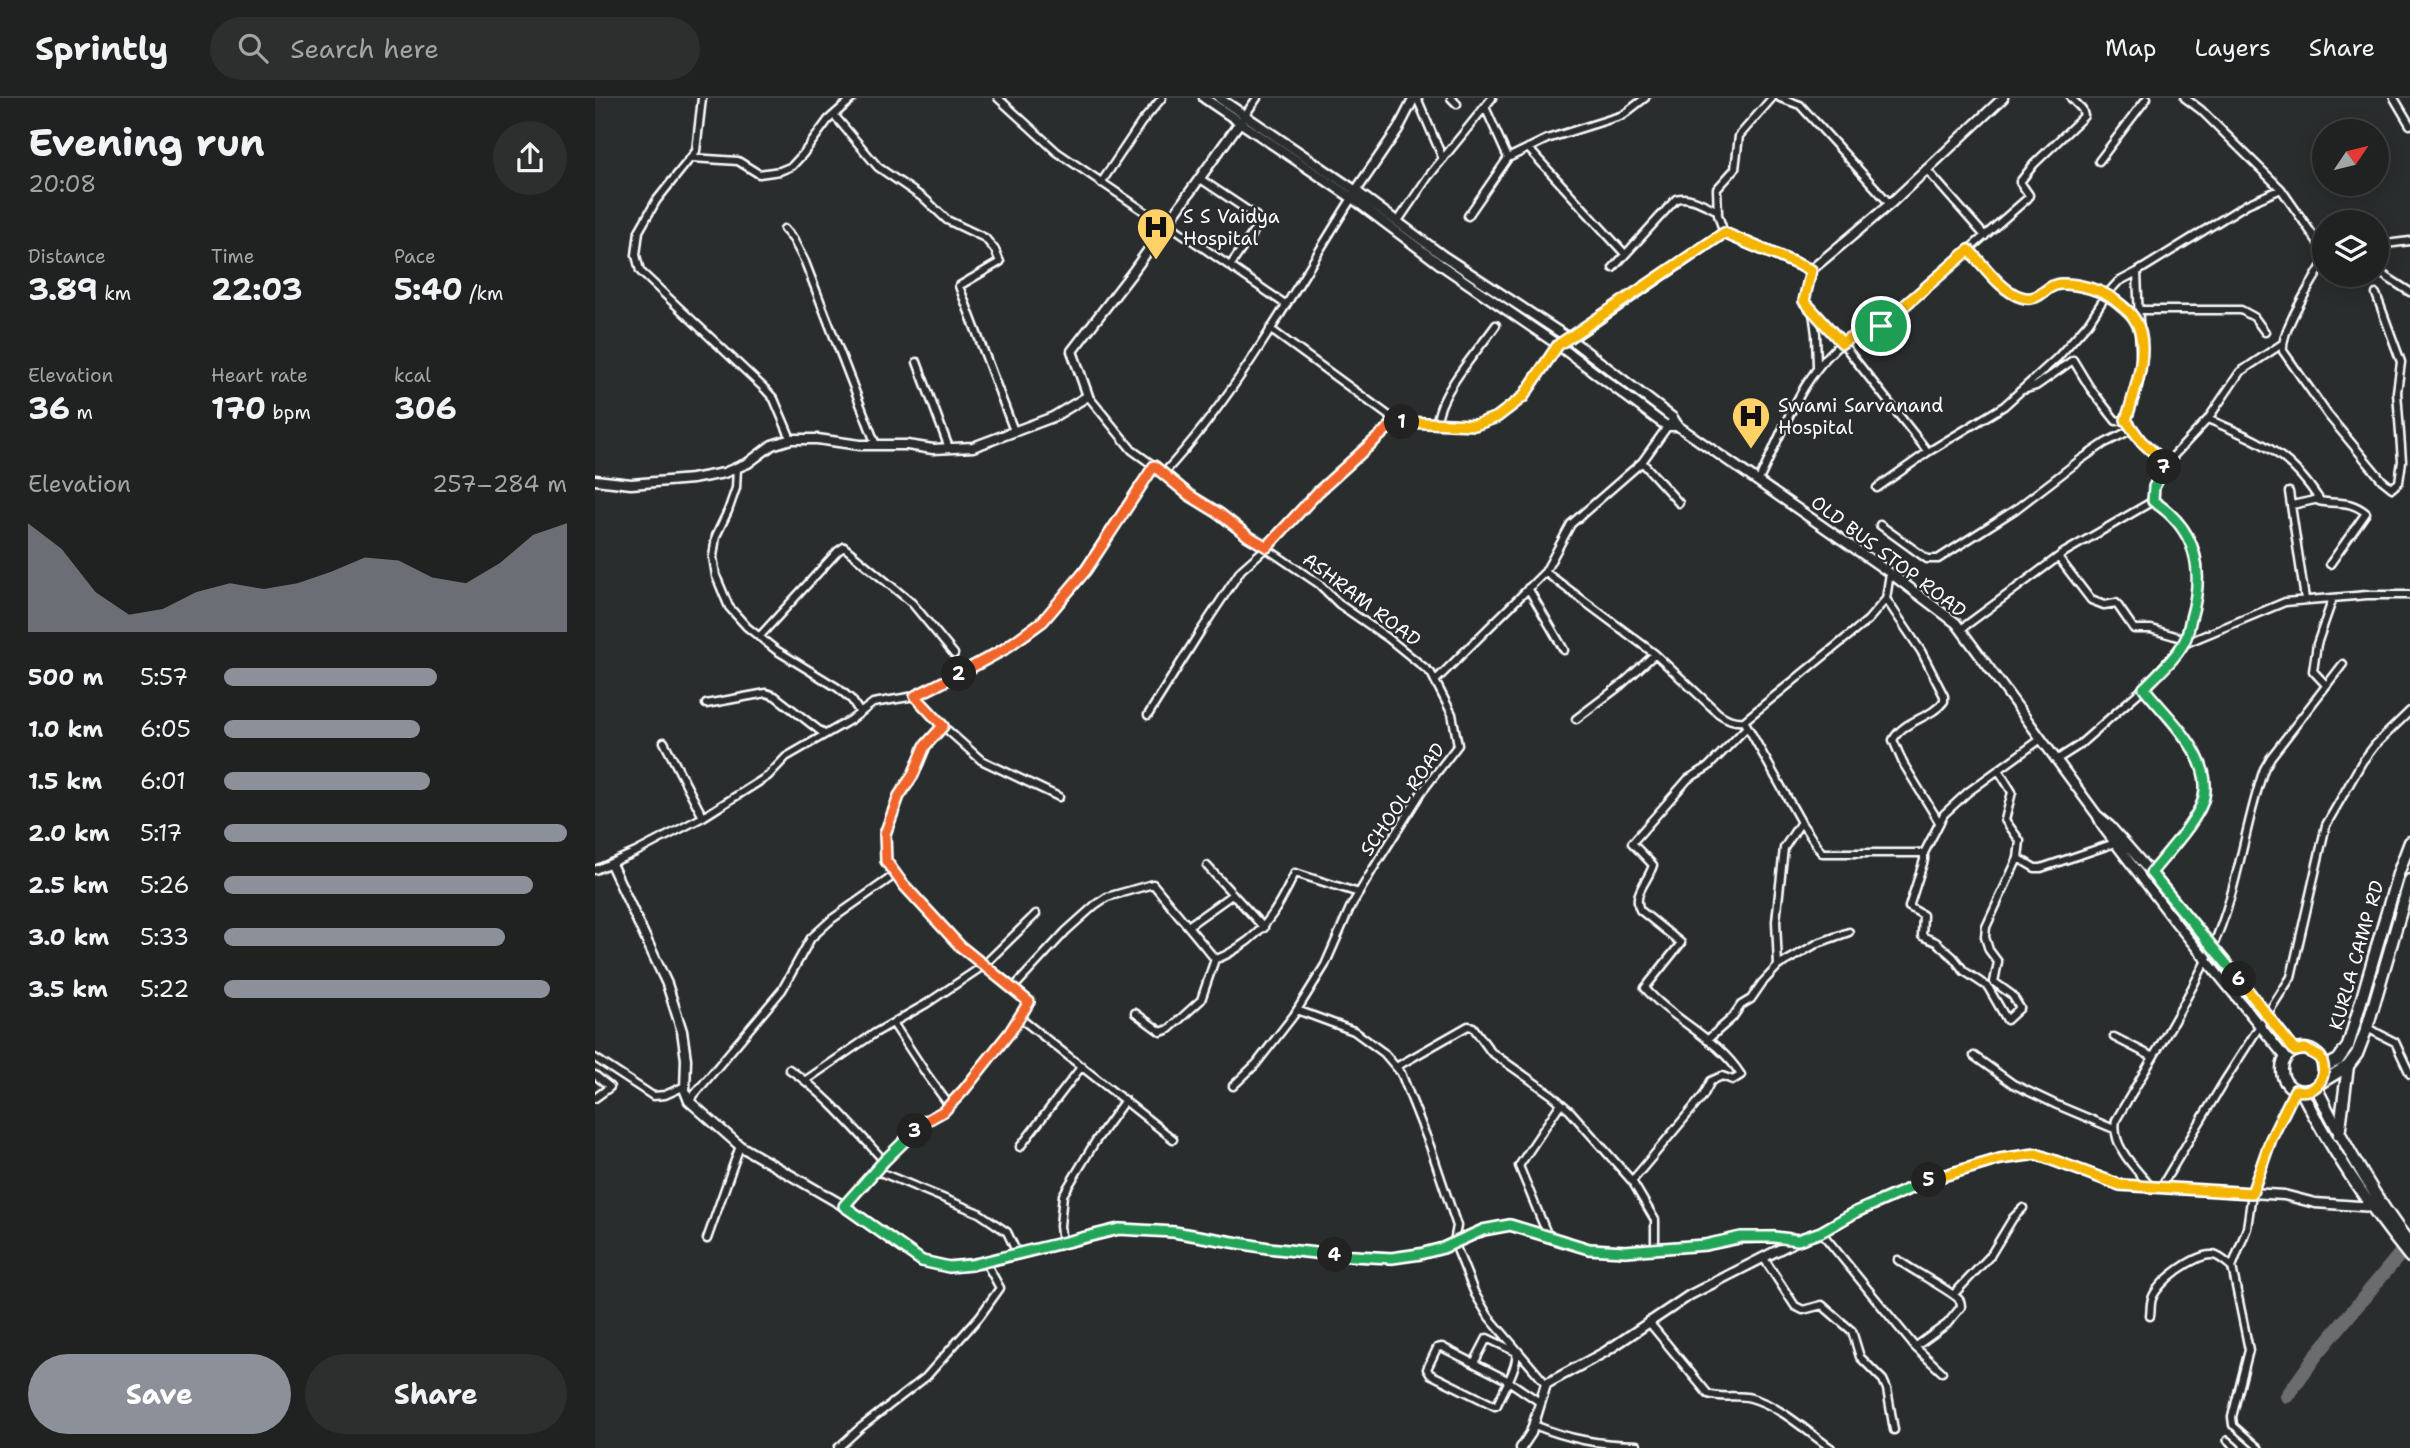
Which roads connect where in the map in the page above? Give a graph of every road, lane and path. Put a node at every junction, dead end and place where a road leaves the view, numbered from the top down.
1 (702, 98) edge
2 (853, 98) edge
3 (998, 98) edge
4 (1162, 98) edge
5 (1204, 98) edge
6 (1219, 98) edge
7 (1257, 98) edge
8 (1415, 98) edge
9 (1451, 98) edge
10 (1492, 98) edge
11 (1645, 98) edge
12 (1772, 98) edge
13 (1780, 98) edge
14 (2003, 98) edge
15 (2071, 98) edge
16 (2147, 98) edge
17 (2185, 98) edge
18 (2394, 98) edge
19 (1801, 102) edge
20 (1457, 104) dead end
21 (1485, 107) junction
22 (834, 115) junction
23 (1242, 119) junction
24 (2410, 125) edge
25 (1528, 149) junction
26 (692, 158) junction
27 (1508, 158) junction
28 (1443, 159) junction
29 (2099, 161) dead end
30 (1926, 169) junction
31 (1199, 178) junction
32 (1101, 183) junction
33 (2280, 189) junction
34 (1354, 194) junction
35 (1890, 204) junction
36 (1718, 211) junction
37 (1468, 216) dead end
38 (1398, 221) junction
39 (1167, 225) junction
40 (784, 229) dead end
41 (1724, 233) junction
42 (2312, 234) edge
43 (1985, 236) junction
44 (2410, 241) edge
45 (2389, 244) edge
46 (1969, 250) junction
47 (1625, 254) junction
48 (1230, 266) junction
49 (1613, 268) dead end
50 (1811, 270) junction
51 (2137, 272) junction
52 (2389, 278) edge
53 (2312, 284) edge
54 (2410, 292) edge
55 (2107, 294) junction
56 (2376, 295) dead end
57 (1285, 304) junction
58 (1812, 310) junction
59 (2140, 310) junction
60 (1496, 325) dead end
61 (1270, 329) junction
62 (2140, 332) junction
63 (2265, 332) dead end
64 (1570, 339) junction
65 (1842, 343) junction
66 (2282, 344) junction
67 (1558, 345) junction
68 (917, 362) dead end
69 (1817, 366) junction
70 (2021, 391) junction
71 (1088, 396) junction
72 (2208, 419) junction
73 (2126, 420) junction
74 (1396, 421) junction
75 (1676, 422) junction
76 (1437, 423) junction
77 (1667, 426) junction
78 (2133, 429) junction
79 (1014, 431) junction
80 (791, 439) junction
81 (876, 445) junction
82 (949, 448) junction
83 (1928, 452) junction
84 (1642, 462) junction
85 (1154, 466) junction
86 (2165, 466) junction
87 (737, 468) junction
88 (1164, 473) junction
89 (595, 480) edge
90 (1759, 480) junction
91 (1877, 488) dead end
92 (2289, 492) dead end
93 (2319, 500) junction
94 (2153, 501) junction
95 (1679, 503) dead end
96 (2292, 505) junction
97 (1880, 525) dead end
98 (1267, 547) junction
99 (2058, 557) junction
100 (2330, 564) dead end
101 (1545, 572) junction
102 (1890, 573) junction
103 (1528, 589) junction
104 (2410, 595) edge
105 (2333, 598) junction
106 (1886, 599) junction
107 (2305, 599) junction
108 (1961, 629) junction
109 (759, 636) junction
110 (2184, 641) junction
111 (1565, 650) dead end
112 (954, 654) dead end
113 (1655, 654) junction
114 (2343, 664) dead end
115 (1435, 681) junction
116 (2326, 685) junction
117 (2144, 688) junction
118 (915, 696) junction
119 (706, 704) dead end
120 (2410, 711) edge
121 (860, 713) junction
122 (1148, 715) dead end
123 (1576, 719) dead end
124 (1746, 724) junction
125 (943, 726) junction
126 (824, 734) junction
127 (2041, 738) junction
128 (664, 742) dead end
129 (2056, 760) junction
130 (1999, 771) junction
131 (1059, 797) dead end
132 (2097, 815) junction
133 (703, 817) junction
134 (1801, 822) junction
135 (1939, 822) junction
136 (2115, 843) junction
137 (2409, 846) edge
138 (1924, 853) junction
139 (2018, 858) junction
140 (611, 864) junction
141 (1207, 866) dead end
142 (595, 870) edge
143 (2151, 873) junction
144 (896, 874) junction
145 (2410, 880) edge
146 (1233, 894) junction
147 (1359, 894) junction
148 (2169, 895) junction
149 (2161, 901) junction
150 (1036, 914) dead end
151 (1188, 926) junction
152 (1264, 928) junction
153 (1849, 932) dead end
154 (2212, 947) junction
155 (2206, 958) junction
156 (1215, 959) junction
157 (1779, 965) junction
158 (982, 966) junction
159 (1014, 989) junction
160 (1297, 1010) junction
161 (1135, 1013) dead end
162 (2268, 1015) junction
163 (1020, 1018) junction
164 (894, 1023) junction
165 (2260, 1023) junction
166 (2367, 1028) junction
167 (2114, 1037) dead end
168 (1707, 1041) junction
169 (2295, 1051) junction
170 (1974, 1056) dead end
171 (2153, 1057) junction
172 (595, 1058) edge
173 (2285, 1058) junction
174 (1082, 1066) junction
175 (2348, 1066) junction
176 (1396, 1067) junction
177 (2324, 1067) junction
178 (789, 1069) dead end
179 (2410, 1074) edge
180 (595, 1075) edge
181 (806, 1080) junction
182 (2318, 1085) junction
183 (685, 1086) junction
184 (1233, 1086) dead end
185 (2298, 1091) junction
186 (595, 1098) edge
187 (1125, 1100) junction
188 (689, 1101) junction
189 (1561, 1103) junction
190 (949, 1105) junction
191 (2114, 1129) junction
192 (2339, 1135) junction
193 (1173, 1139) dead end
194 (740, 1146) junction
195 (1020, 1147) dead end
196 (884, 1161) junction
197 (876, 1170) junction
198 (1632, 1181) junction
199 (2146, 1187) junction
200 (2161, 1187) junction
201 (2252, 1193) junction
202 (844, 1206) junction
203 (2376, 1206) junction
204 (2023, 1209) dead end
205 (2392, 1228) junction
206 (1821, 1232) junction
207 (1548, 1236) junction
208 (708, 1239) dead end
209 (1798, 1240) junction
210 (1454, 1241) junction
211 (1062, 1243) junction
212 (2410, 1244) edge
213 (1655, 1250) junction
214 (1017, 1253) junction
215 (1763, 1257) junction
216 (2410, 1257) edge
217 (1898, 1260) dead end
218 (986, 1263) junction
219 (2232, 1266) junction
220 (1954, 1294) junction
221 (2150, 1315) dead end
222 (1648, 1321) junction
223 (1915, 1347) junction
224 (1474, 1363) junction
225 (1942, 1372) dead end
226 (1507, 1380) junction
227 (1546, 1384) junction
228 (1541, 1403) junction
229 (1534, 1425) junction
230 (2233, 1425) joint
231 (1894, 1430) dead end
232 (2227, 1440) dead end
233 (1637, 1445) dead end
234 (838, 1448) edge
235 (1521, 1448) edge
236 (1831, 1448) edge
237 (2236, 1448) edge
238 (2259, 1448) edge

1 - 26 street
2 - 22 street
3 - 32 street
4 - 32 street
5 - 23 street
6 - 23 street
7 - 23 street
8 - 28 street
8 - 34 street
9 - 20 street
10 - 21 street
11 - 25 street
12 - 36 street
13 - 19 street
14 - 30 street
15 - 43 street
16 - 29 street
17 - 33 street
18 - 24 street
19 - 35 street
21 - 27 street
21 - 28 street
22 - 26 street
22 - 79 street
23 - 31 street
23 - 34 street
25 - 27 street
25 - 47 street
26 - 80 street
27 - 37 street
28 - 38 street
30 - 35 street
30 - 43 street
31 - 39 street
31 - 48 street
32 - 39 street
33 - 42 street
33 - 51 street
34 - 38 street, OLD BUS STOP ROAD
34 - 57 street
34 - 67 street
35 - 50 street
36 - 41 street
36 - 47 street
38 - 64 street, OLD BUS STOP ROAD
39 - 48 street
39 - 71 street
40 - 81 street
41 - 50 street
41 - 64 street
43 - 46 street
44 - 45 street
46 - 55 street
46 - 65 street
47 - 49 street
48 - 57 street
50 - 58 street
51 - 55 street
51 - 59 street
52 - 54 street
53 - 66 street
55 - 62 street
55 - 70 street
56 - 66 street
57 - 61 street
58 - 65 street
58 - 69 street
59 - 62 street
59 - 63 street
60 - 76 street
61 - 74 street
61 - 88 street
62 - 73 street
64 - 67 street
64 - 75 street, OLD BUS STOP ROAD
65 - 69 street
65 - 83 street
66 - 72 street
67 - 76 street
67 - 77 street
68 - 82 street
69 - 90 street
70 - 73 street
70 - 83 street
71 - 79 street
71 - 85 street, ASHRAM ROAD
72 - 86 street
72 - 93 street
73 - 78 street
74 - 76 street
74 - 98 street
75 - 77 street
75 - 90 street, OLD BUS STOP ROAD
77 - 84 street
78 - 86 street
78 - 97 street
79 - 82 street
80 - 81 street
80 - 87 street
81 - 82 street
83 - 91 street
84 - 95 street
84 - 101 street
85 - 88 street, ASHRAM ROAD
85 - 118 street
86 - 94 street
87 - 89 street
87 - 109 street
88 - 98 street, ASHRAM ROAD
90 - 102 street, OLD BUS STOP ROAD
92 - 96 street
93 - 96 street
93 - 100 street
94 - 99 street
94 - 110 street
96 - 107 street
98 - 115 street, ASHRAM ROAD
98 - 122 street
99 - 108 street
99 - 110 street
101 - 103 street
101 - 113 street
102 - 106 street
102 - 108 street, OLD BUS STOP ROAD
103 - 111 street
103 - 115 street
104 - 105 street
105 - 107 street
105 - 116 street
106 - 124 street
106 - 135 street
107 - 110 street
108 - 127 street, OLD BUS STOP ROAD
109 - 112 street
109 - 121 street
110 - 117 street
113 - 123 street
113 - 124 street
114 - 116 street
115 - 147 street, SCHOOL ROAD
116 - 154 street
117 - 129 street
117 - 143 street
118 - 121 street
118 - 125 street
119 - 126 street
120 - 162 street
121 - 126 street
124 - 134 street
124 - 168 street
125 - 131 street
125 - 144 street
126 - 133 street
127 - 129 street, OLD BUS STOP ROAD
127 - 130 street
128 - 133 street
129 - 132 street, OLD BUS STOP ROAD
130 - 135 street
130 - 139 street
132 - 136 street, OLD BUS STOP ROAD
132 - 143 street, OLD BUS STOP ROAD
133 - 140 street
134 - 138 street
134 - 157 street
135 - 138 street
136 - 139 street
136 - 149 street, OLD BUS STOP ROAD
137 - 177 main road, KURLA CAMP RD
138 - 139 street
140 - 142 street
140 - 183 street
141 - 146 street
143 - 148 street, OLD BUS STOP ROAD
144 - 158 street
144 - 188 street
145 - 166 main road, KURLA CAMP RD
146 - 151 street
146 - 152 street
147 - 152 street
147 - 160 street, SCHOOL ROAD
148 - 149 street
148 - 154 street, OLD BUS STOP ROAD
149 - 155 street, OLD BUS STOP ROAD
150 - 158 street
151 - 156 street
151 - 159 street
152 - 156 street
153 - 157 street
154 - 155 street
154 - 162 street, OLD BUS STOP ROAD
155 - 165 street, OLD BUS STOP ROAD
155 - 171 street
156 - 161 street
157 - 168 street
158 - 159 street
158 - 164 street
159 - 163 street
160 - 176 street
160 - 184 street, SCHOOL ROAD
162 - 165 street
162 - 169 street, OLD BUS STOP ROAD
163 - 174 street
163 - 190 street
164 - 181 street
164 - 190 street
165 - 173 street, OLD BUS STOP ROAD
165 - 200 street
166 - 175 main road, KURLA CAMP RD
166 - 179 street
167 - 171 street
168 - 198 street
169 - 173 main road
169 - 177 main road, KURLA CAMP RD
170 - 191 street
171 - 191 street
172 - 183 street
173 - 185 main road
174 - 187 street
174 - 195 street
175 - 182 main road
175 - 192 main road
176 - 189 street
176 - 210 street
177 - 182 main road
178 - 181 street
180 - 186 street
181 - 196 street
182 - 185 main road
182 - 192 main road
183 - 188 street
185 - 201 street
185 - 203 main road
187 - 193 street
187 - 211 street
188 - 194 street
189 - 198 street
189 - 207 street
190 - 196 street
191 - 199 street
192 - 203 main road
194 - 202 street
194 - 208 street
196 - 197 street
197 - 202 street
197 - 214 street
198 - 213 street
199 - 200 street
199 - 206 street
200 - 201 street
201 - 203 street
201 - 219 street
202 - 218 street
203 - 205 main road
204 - 220 street
205 - 212 main road
205 - 216 main road
206 - 209 street
206 - 223 street
207 - 210 street
207 - 213 street
209 - 213 street
209 - 215 street
210 - 211 street
210 - 227 street
211 - 214 street
214 - 218 street
215 - 222 street
215 - 231 street
217 - 220 street
218 - 234 street
219 - 221 street
219 - 230 street
220 - 223 street
222 - 227 street
222 - 236 street
223 - 225 street
224 - 226 street
224 - 226 street
224 - 226 street
226 - 228 street
227 - 228 street
228 - 229 street
229 - 233 street
229 - 235 street
230 - 238 street
232 - 237 street

